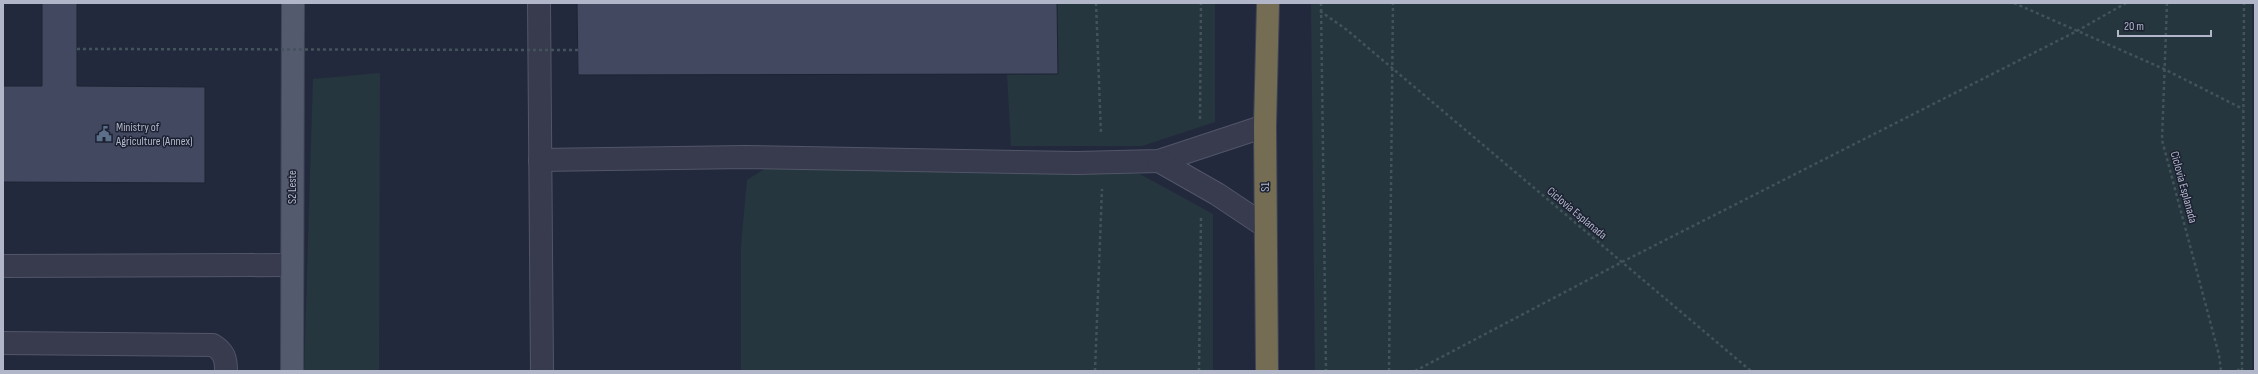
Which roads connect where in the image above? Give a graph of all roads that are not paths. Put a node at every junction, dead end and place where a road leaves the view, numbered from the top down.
1 (293, 3) edge
2 (538, 3) edge
3 (1268, 3) edge
4 (1265, 126) junction
5 (540, 160) junction
6 (1159, 162) junction
7 (1265, 226) junction
8 (291, 265) junction
9 (3, 266) edge
10 (3, 343) edge
11 (226, 371) edge
12 (292, 371) edge
13 (542, 371) edge
14 (1267, 371) edge

1 - 8 main road, S2 Leste
2 - 5 street
3 - 4 highway, S1
4 - 6 street
4 - 7 highway, S1
5 - 6 street
5 - 13 street
6 - 7 street
7 - 14 highway, S1
8 - 9 street
8 - 12 main road, S2 Leste
10 - 11 street

